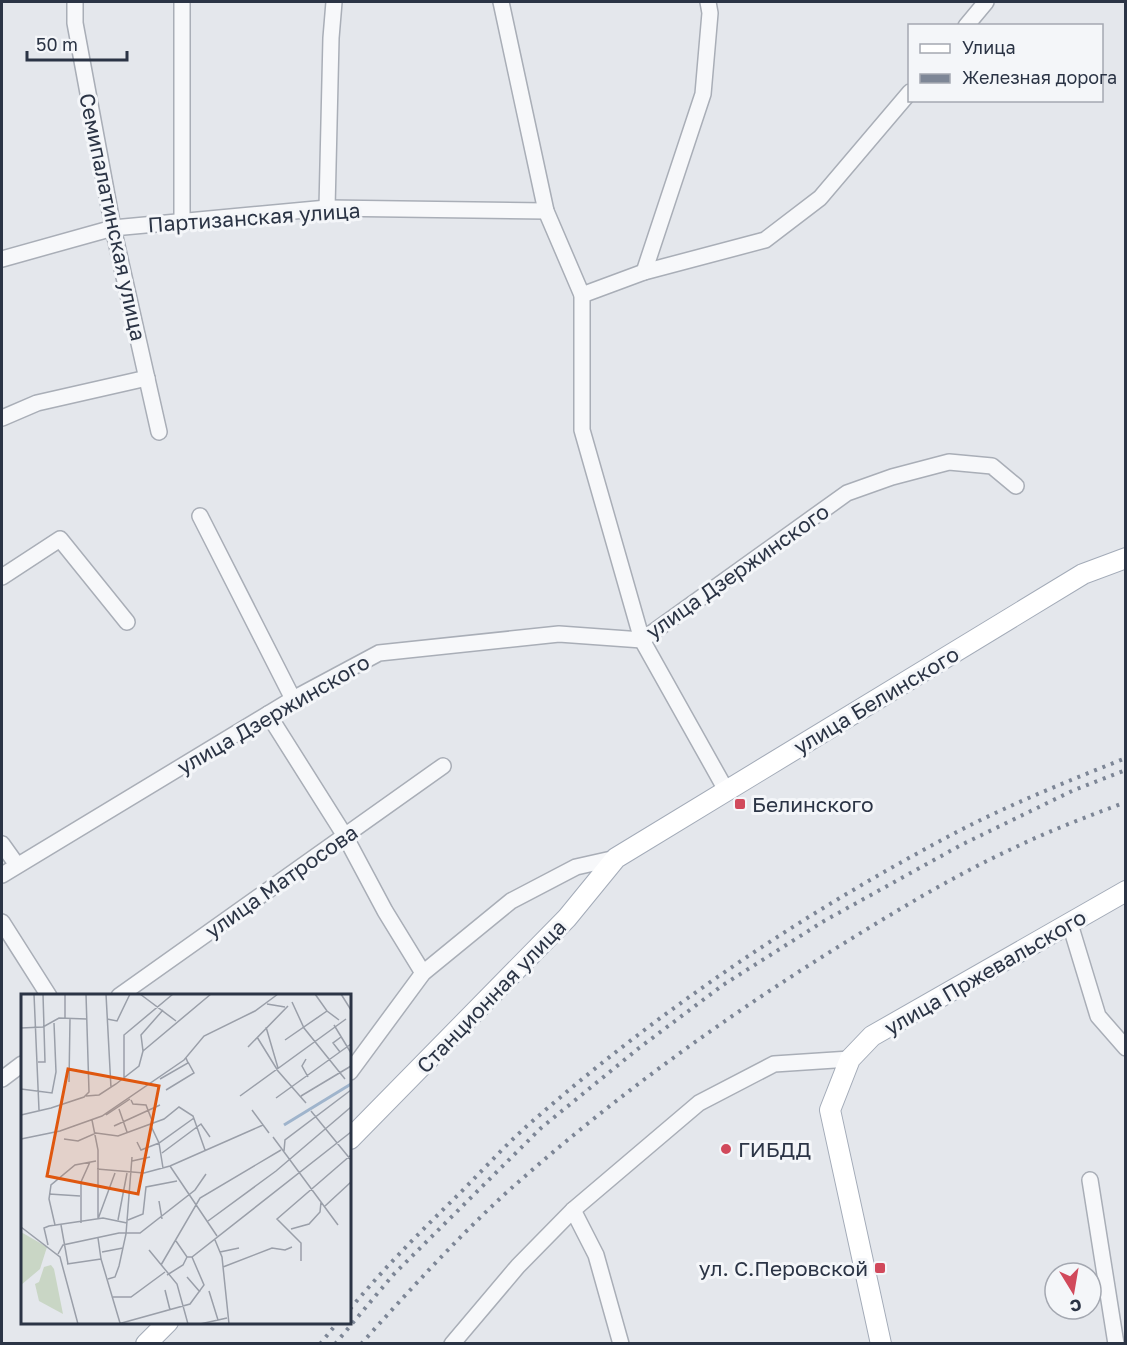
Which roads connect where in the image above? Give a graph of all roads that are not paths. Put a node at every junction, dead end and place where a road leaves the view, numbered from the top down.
1 (75, 2) edge
2 (182, 2) edge
3 (334, 2) edge
4 (501, 2) edge
5 (708, 2) edge
6 (986, 2) edge
7 (968, 24) edge
8 (908, 93) edge
9 (327, 208) junction
10 (546, 211) junction
11 (182, 222) junction
12 (113, 228) junction
13 (2, 259) edge
14 (644, 272) junction
15 (582, 295) junction
16 (147, 378) junction
17 (2, 418) edge
18 (159, 432) dead end
19 (1016, 486) dead end
20 (200, 516) dead end
21 (1125, 558) edge
22 (2, 576) edge
23 (127, 622) dead end
24 (642, 640) junction
25 (293, 699) junction
26 (268, 714) junction
27 (443, 766) dead end
28 (726, 790) junction
29 (345, 836) junction
30 (2, 844) edge
31 (622, 854) junction
32 (17, 865) junction
33 (2, 875) edge
34 (1125, 891) edge
35 (2, 922) edge
36 (1070, 924) junction
37 (423, 973) junction
38 (48, 994) edge
39 (122, 994) edge
40 (1125, 1047) edge
41 (850, 1059) junction
42 (21, 1065) edge
43 (351, 1071) edge
44 (2, 1079) edge
45 (351, 1138) edge
46 (1090, 1180) dead end
47 (573, 1210) junction
48 (167, 1324) edge
49 (146, 1344) edge
50 (452, 1344) edge
51 (621, 1344) edge
52 (881, 1344) edge
53 (1116, 1344) edge

1 - 12 street, Семипалатинская улица
2 - 11 street
3 - 9 street
4 - 10 street
5 - 14 street
6 - 7 street
8 - 14 street
9 - 10 street, Партизанская улица
9 - 11 street, Партизанская улица
10 - 15 street
11 - 12 street, Партизанская улица
12 - 13 street, Партизанская улица
12 - 16 street, Семипалатинская улица
14 - 15 street
15 - 24 street
16 - 17 street
16 - 18 street, Семипалатинская улица
19 - 24 street, улица Дзержинского
20 - 25 street
21 - 28 main road, улица Белинского
22 - 23 street
24 - 25 street, улица Дзержинского
24 - 28 street
25 - 26 street, улица Дзержинского
26 - 29 street
26 - 32 street, улица Дзержинского
27 - 29 street, улица Матросова
28 - 31 main road, улица Белинского
29 - 37 street
29 - 39 street, улица Матросова
30 - 32 street
31 - 37 street, улица Белинского
31 - 45 main road, Станционная улица
32 - 33 street, улица Дзержинского
34 - 36 main road, улица Пржевальского
35 - 38 street
36 - 40 street
36 - 41 main road, улица Пржевальского
37 - 43 street, улица Белинского
41 - 47 street
41 - 52 main road
42 - 44 street
46 - 53 street
47 - 50 street
47 - 51 street
48 - 49 main road

